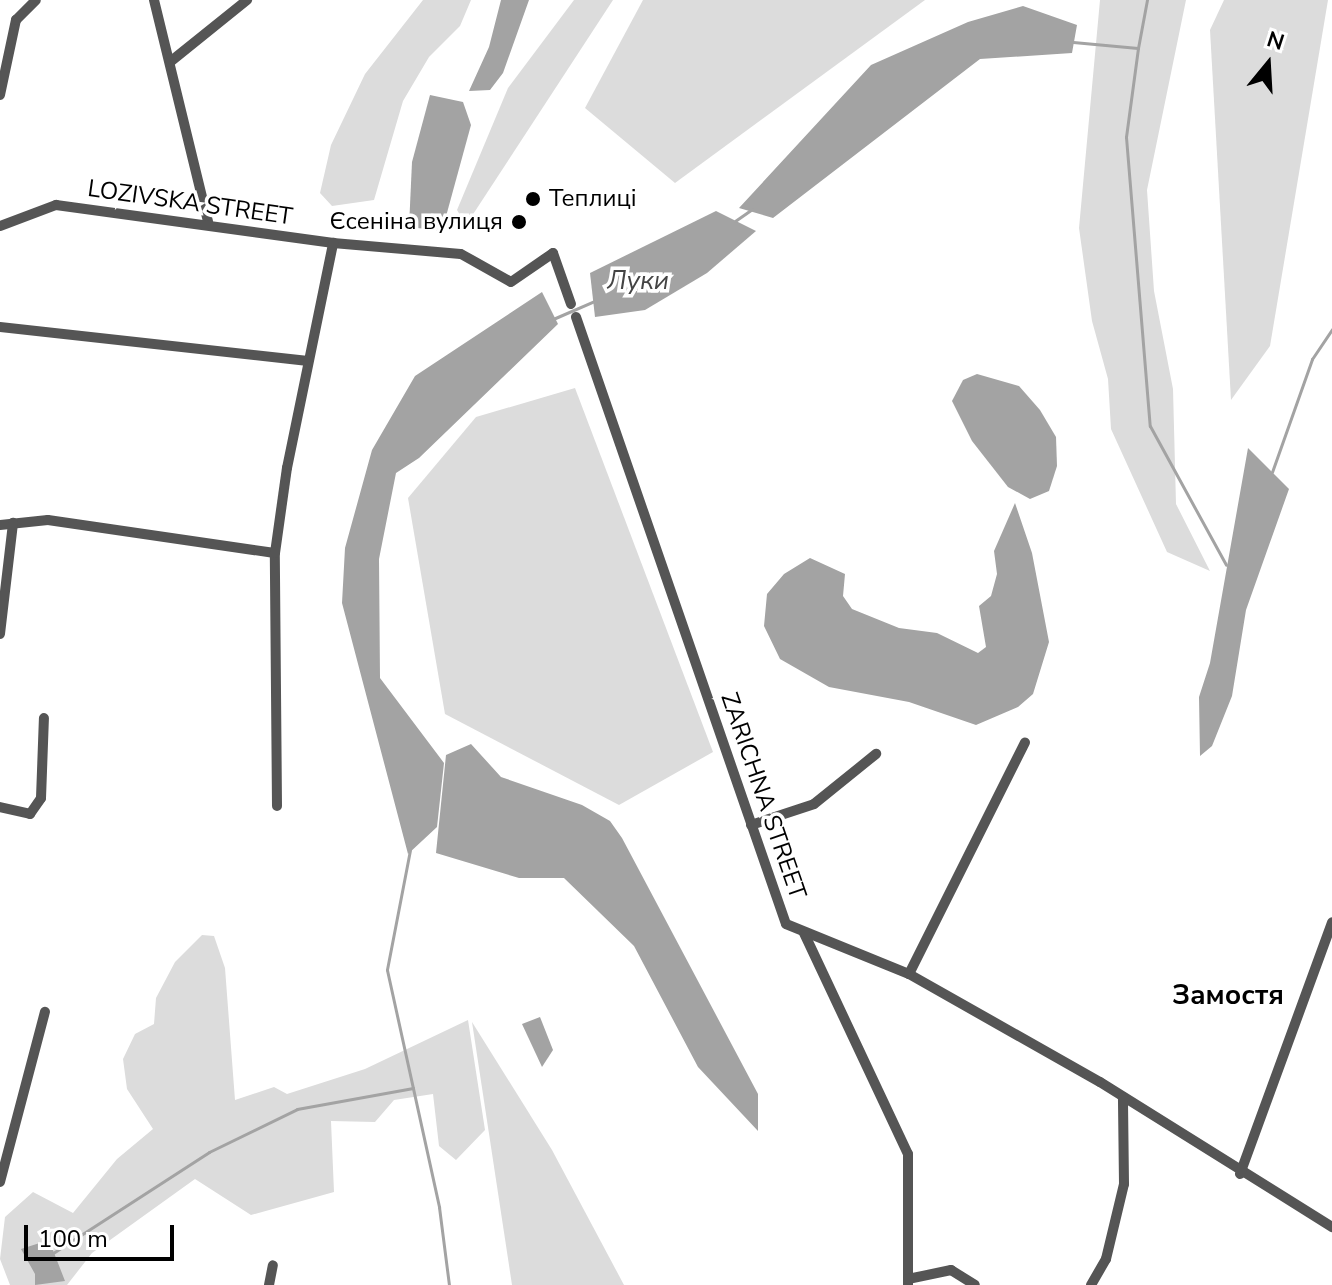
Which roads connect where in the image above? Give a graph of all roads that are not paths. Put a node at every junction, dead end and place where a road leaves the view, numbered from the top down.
1 (36, 0) edge
2 (154, 0) edge
3 (247, 0) edge
4 (170, 62) junction
5 (0, 95) edge
6 (208, 222) junction
7 (0, 226) edge
8 (333, 243) junction
9 (571, 304) dead end
10 (576, 317) dead end
11 (0, 327) edge
12 (308, 361) junction
13 (13, 523) junction
14 (0, 525) edge
15 (275, 553) junction
16 (0, 634) edge
17 (44, 718) dead end
18 (1025, 742) dead end
19 (876, 754) dead end
20 (277, 806) dead end
21 (0, 807) edge
22 (751, 825) junction
23 (1332, 922) edge
24 (804, 933) junction
25 (909, 974) junction
26 (45, 1012) dead end
27 (1123, 1097) junction
28 (1240, 1174) junction
29 (0, 1182) edge
30 (1332, 1227) edge
31 (273, 1265) dead end
32 (908, 1282) edge
33 (269, 1285) edge
34 (975, 1285) edge
35 (1091, 1285) edge

1 - 5 street
2 - 4 street
3 - 4 street
4 - 6 street
6 - 7 street, LOZIVSKA STREET
6 - 8 street, LOZIVSKA STREET
8 - 9 street, LOZIVSKA STREET
8 - 12 street
10 - 22 street, ZARICHNA STREET
11 - 12 street
12 - 15 street
13 - 14 street
13 - 15 street
13 - 16 street
15 - 20 street
17 - 21 street
18 - 25 street
19 - 22 street
22 - 24 street, ZARICHNA STREET
23 - 28 street
24 - 25 street, ZARICHNA STREET
24 - 32 street
25 - 27 street, ZARICHNA STREET
26 - 29 street
27 - 28 street, ZARICHNA STREET
27 - 35 street
28 - 30 street, ZARICHNA STREET
31 - 33 street
32 - 34 street

